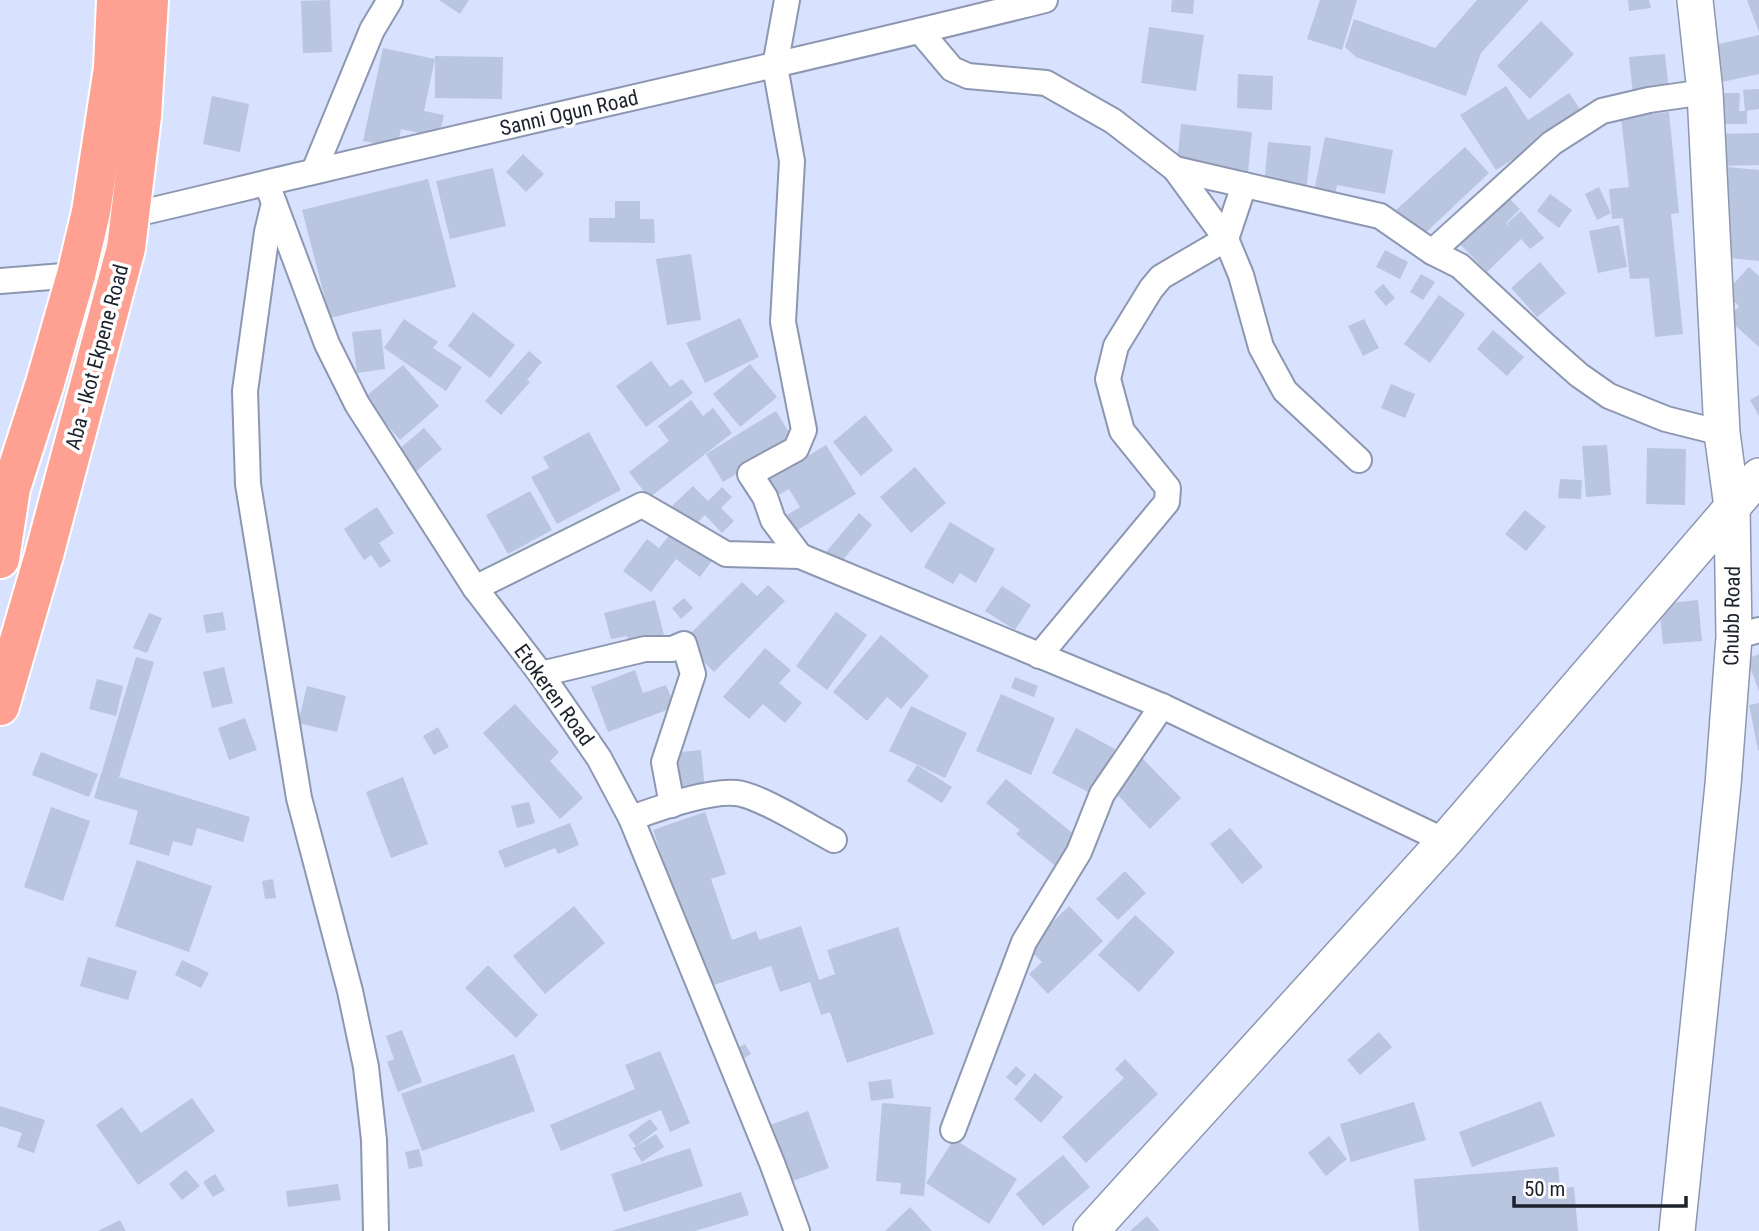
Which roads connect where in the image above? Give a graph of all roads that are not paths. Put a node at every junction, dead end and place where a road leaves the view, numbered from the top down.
1 (116, 0) edge
2 (149, 0) edge
3 (390, 0) edge
4 (787, 0) edge
5 (1045, 0) edge
6 (1695, 0) edge
7 (920, 31) junction
8 (775, 66) junction
9 (1705, 92) junction
10 (1175, 169) junction
11 (314, 171) junction
12 (1244, 185) junction
13 (271, 194) junction
14 (91, 212) junction
15 (131, 215) junction
16 (1226, 239) junction
17 (1432, 252) junction
18 (76, 275) junction
19 (119, 279) junction
20 (0, 281) edge
21 (1722, 433) junction
22 (1359, 460) dead end
23 (1759, 476) edge
24 (1732, 507) junction
25 (800, 556) junction
26 (0, 559) edge
27 (475, 588) junction
28 (1747, 633) edge
29 (1039, 656) junction
30 (541, 674) junction
31 (0, 706) edge
32 (1162, 706) junction
33 (672, 805) junction
34 (631, 818) junction
35 (834, 840) dead end
36 (1445, 841) junction
37 (953, 1129) dead end
38 (376, 1231) edge
39 (797, 1231) edge
40 (1091, 1231) edge
41 (1677, 1231) edge

1 - 14 highway
2 - 15 highway, Aba - Ikot Ekpene Road
3 - 11 street
4 - 8 street
5 - 7 street, Sanni Ogun Road
6 - 9 street, Chubb Road
7 - 8 street, Sanni Ogun Road
7 - 10 street
8 - 11 street, Sanni Ogun Road
8 - 25 street
9 - 17 street
9 - 21 street, Chubb Road
10 - 12 street
10 - 16 street
11 - 13 street, Sanni Ogun Road
12 - 16 street
12 - 17 street
13 - 15 street, Sanni Ogun Road
13 - 27 street, Etokeren Road
13 - 38 street
14 - 15 street, Sanni Ogun Road
14 - 18 highway
15 - 19 highway, Aba - Ikot Ekpene Road
16 - 22 street
16 - 29 street
17 - 21 street
18 - 19 street
18 - 20 street
18 - 26 highway
19 - 31 highway, Aba - Ikot Ekpene Road
21 - 24 street, Chubb Road
23 - 24 street
24 - 28 street, Chubb Road
24 - 36 street
25 - 27 street
25 - 29 street
27 - 30 street, Etokeren Road
28 - 41 street, Chubb Road
29 - 32 street
30 - 33 street
30 - 34 street, Etokeren Road
32 - 36 street
32 - 37 street
33 - 34 street
33 - 35 street
34 - 39 street, Etokeren Road
36 - 40 street

